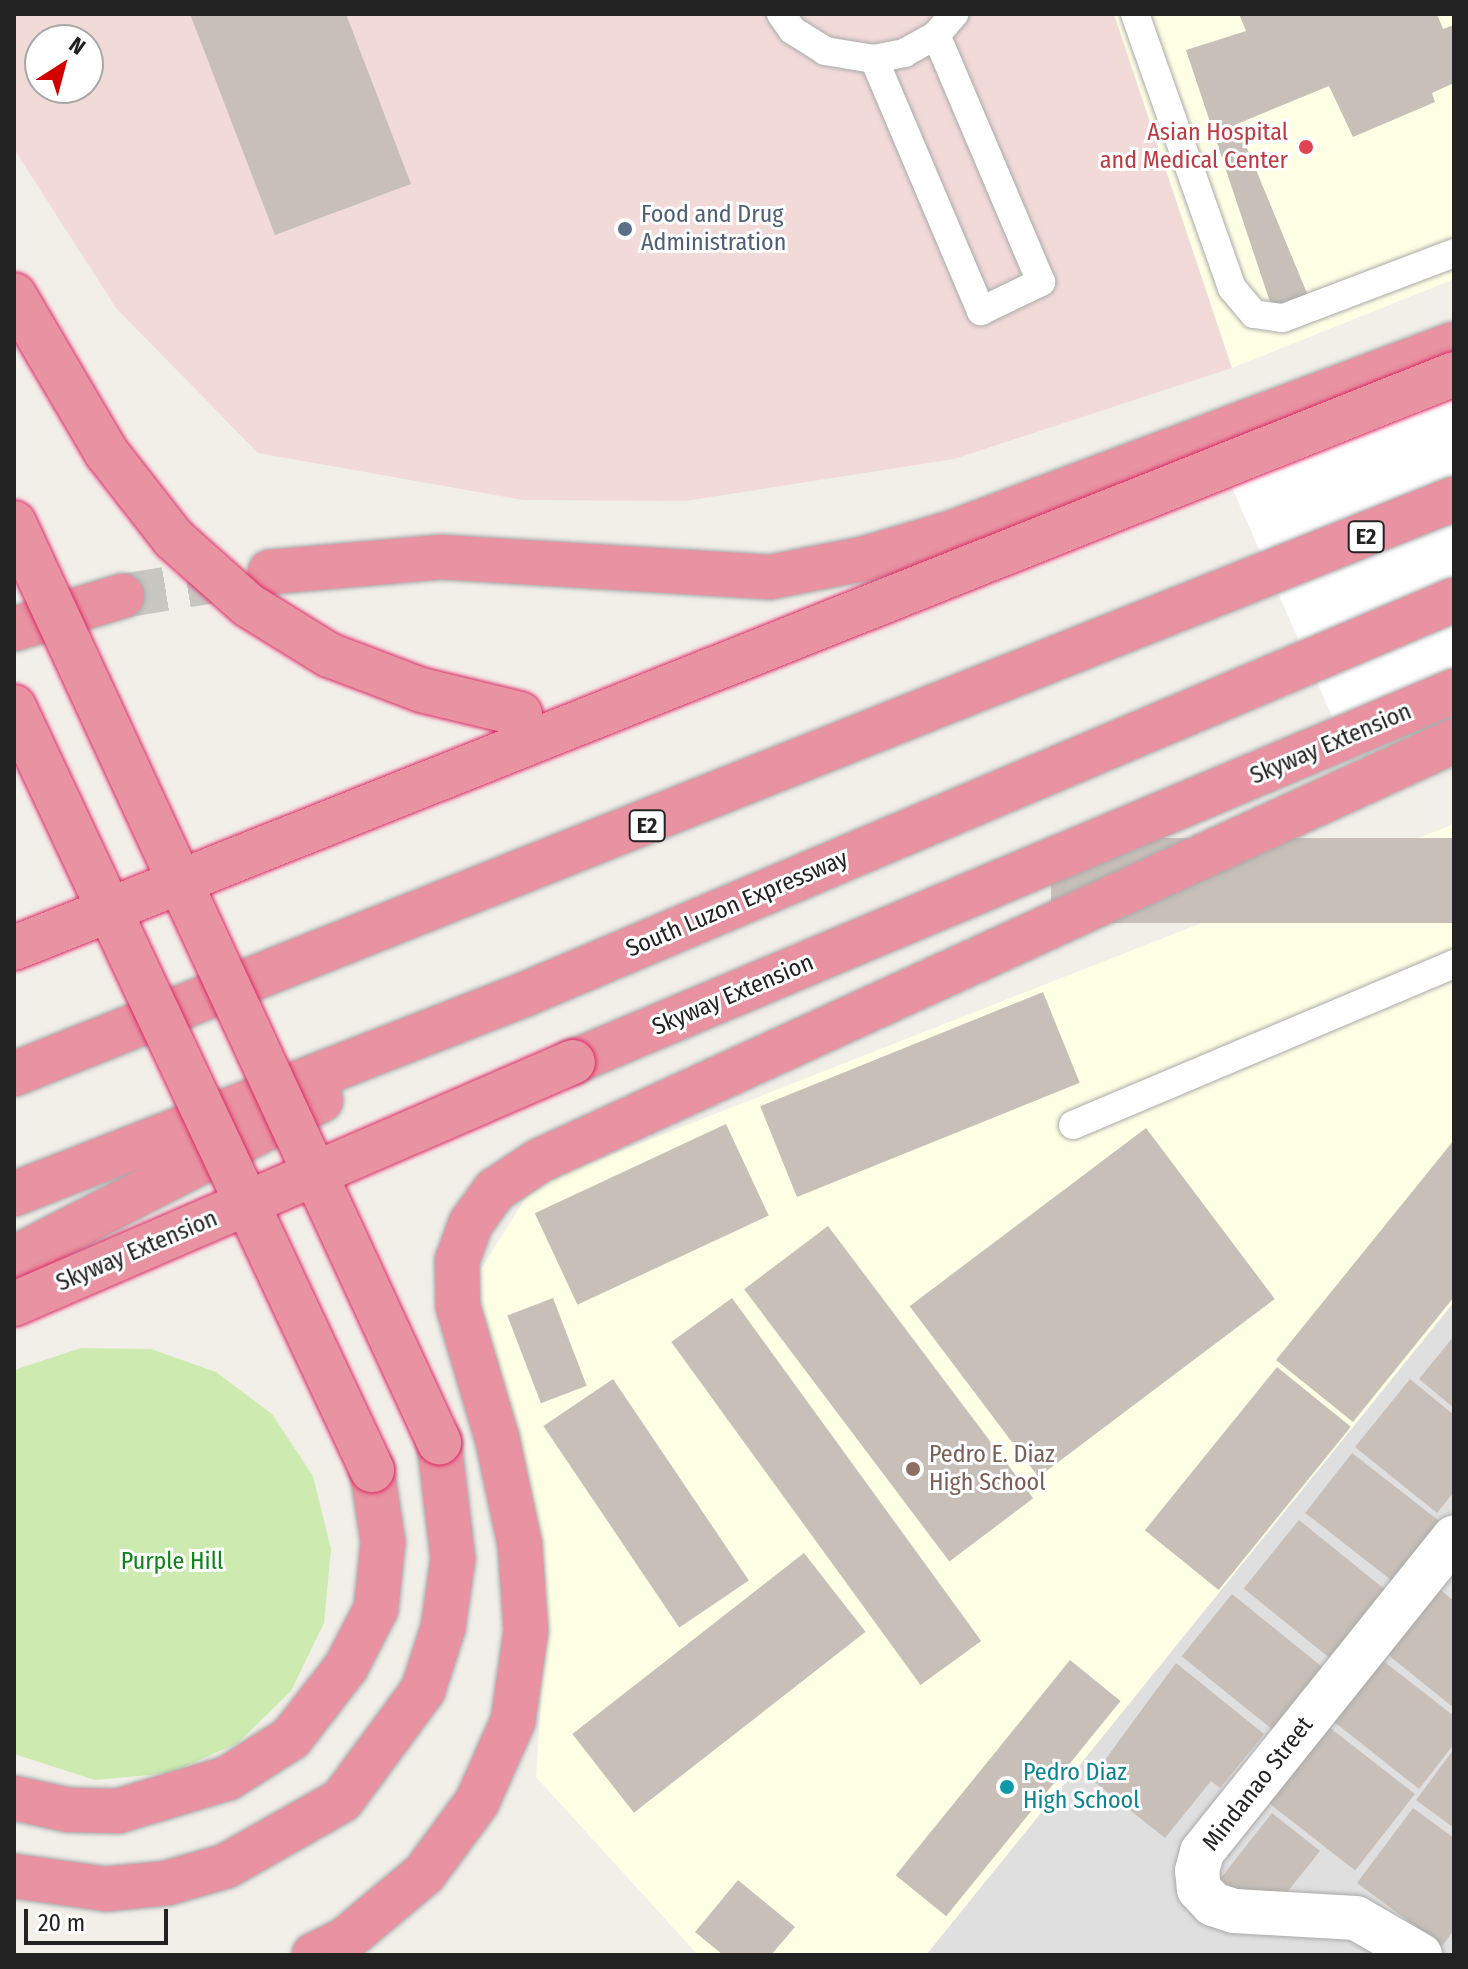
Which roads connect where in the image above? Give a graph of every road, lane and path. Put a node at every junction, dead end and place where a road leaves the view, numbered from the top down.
1 (781, 14) edge
2 (1135, 14) edge
3 (945, 25) edge
4 (874, 59) junction
5 (1454, 253) edge
6 (14, 295) edge
7 (1454, 344) edge
8 (1454, 374) edge
9 (1454, 391) edge
10 (1454, 499) edge
11 (14, 523) edge
12 (270, 572) tunnel mouth
13 (122, 596) tunnel mouth
14 (1454, 600) edge
15 (14, 629) edge
16 (1454, 691) edge
17 (14, 707) edge
18 (1454, 741) edge
19 (14, 948) edge
20 (1454, 964) edge
21 (528, 993) junction
22 (14, 1074) edge
23 (1073, 1125) dead end
24 (14, 1194) edge
25 (14, 1258) edge
26 (14, 1304) edge
27 (1454, 1537) edge
28 (14, 1798) edge
29 (16, 1877) edge
30 (314, 1955) edge
31 (1420, 1955) edge

1 - 4 lane
2 - 5 lane
3 - 4 lane
3 - 4 lane
6 - 9 highway, bridge
7 - 12 highway
8 - 19 highway, bridge
10 - 22 highway, E2
11 - 29 highway, bridge
13 - 15 highway
14 - 21 highway, South Luzon Expressway
16 - 26 highway, Skyway Extension, bridge
17 - 28 highway, bridge
18 - 30 highway
20 - 23 lane
21 - 24 highway, South Luzon Expressway
21 - 25 highway
27 - 31 street, Mindanao Street

